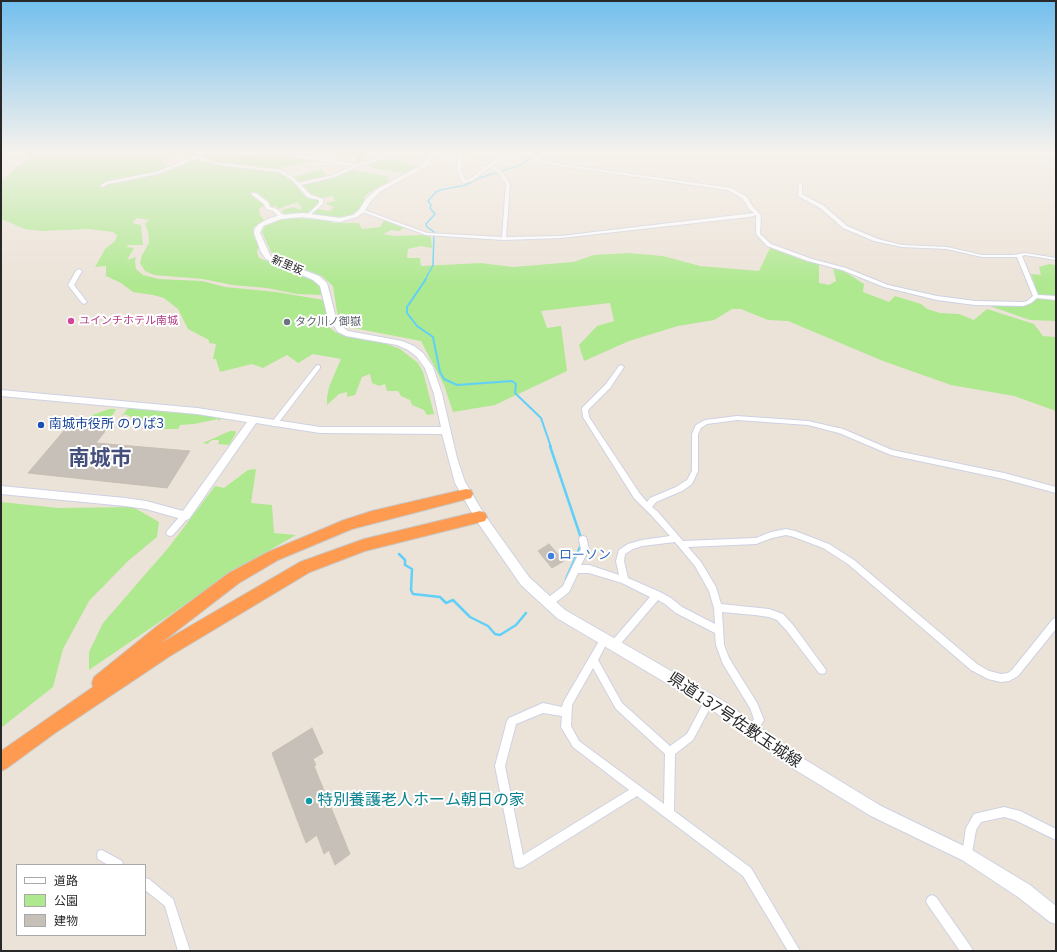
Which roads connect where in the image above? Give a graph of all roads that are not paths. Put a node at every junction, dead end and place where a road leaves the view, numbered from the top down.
1 (257, 196) edge
2 (311, 196) edge
3 (372, 196) edge
4 (507, 196) edge
5 (742, 196) edge
6 (803, 196) edge
7 (362, 211) junction
8 (756, 214) junction
9 (309, 215) junction
10 (282, 217) junction
11 (504, 239) junction
12 (1019, 255) junction
13 (1056, 259) edge
14 (79, 271) dead end
15 (1036, 296) junction
16 (1056, 298) edge
17 (84, 302) dead end
18 (318, 366) dead end
19 (621, 367) dead end
20 (1, 393) edge
21 (253, 420) junction
22 (274, 424) junction
23 (446, 431) junction
24 (1, 490) edge
25 (1056, 490) edge
26 (466, 494) junction
27 (647, 507) junction
28 (185, 516) junction
29 (480, 518) junction
30 (170, 533) dead end
31 (583, 539) dead end
32 (679, 541) junction
33 (576, 569) junction
34 (624, 580) junction
35 (657, 595) junction
36 (548, 603) junction
37 (718, 608) junction
38 (1056, 622) edge
39 (719, 631) junction
40 (1053, 634) edge
41 (610, 642) junction
42 (593, 660) junction
43 (822, 670) dead end
44 (709, 701) junction
45 (567, 712) junction
46 (48, 727) junction
47 (752, 731) junction
48 (670, 752) junction
49 (1, 762) edge
50 (638, 790) junction
51 (668, 813) junction
52 (1056, 835) edge
53 (102, 855) dead end
54 (967, 855) junction
55 (116, 864) edge
56 (146, 884) edge
57 (932, 901) dead end
58 (1056, 916) edge
59 (184, 951) edge
60 (794, 951) edge
61 (967, 951) edge

1 - 10 street
2 - 9 street
3 - 7 main road
4 - 11 street
5 - 8 street
6 - 12 street
7 - 9 main road, 新里坂
7 - 11 street
8 - 11 street
8 - 15 street
9 - 10 main road, 新里坂
10 - 23 main road, 新里坂
12 - 13 street
12 - 15 street
14 - 17 street
15 - 16 street
18 - 22 street
19 - 27 street
20 - 21 main road
21 - 22 main road
21 - 28 main road
22 - 23 main road
23 - 26 main road, 県道137号佐敷玉城線
24 - 28 main road
25 - 27 street
26 - 29 main road, 県道137号佐敷玉城線
26 - 46 highway
27 - 32 street
28 - 30 street
29 - 36 main road, 県道137号佐敷玉城線
29 - 46 highway
31 - 33 street
32 - 34 street
32 - 37 street
32 - 40 street
33 - 34 street
33 - 36 street
34 - 35 street
35 - 39 street
35 - 41 street
36 - 41 main road, 県道137号佐敷玉城線
37 - 39 street
37 - 43 street
38 - 40 street
39 - 47 street
41 - 42 street
41 - 44 main road, 県道137号佐敷玉城線
42 - 45 street
42 - 48 street
44 - 47 main road, 県道137号佐敷玉城線
44 - 48 street
45 - 50 street
45 - 50 street
46 - 49 highway
47 - 54 main road, 県道137号佐敷玉城線
48 - 51 street
50 - 51 street
51 - 60 street
52 - 54 street
53 - 55 street
54 - 58 main road, 県道137号佐敷玉城線
56 - 59 street
57 - 61 street

